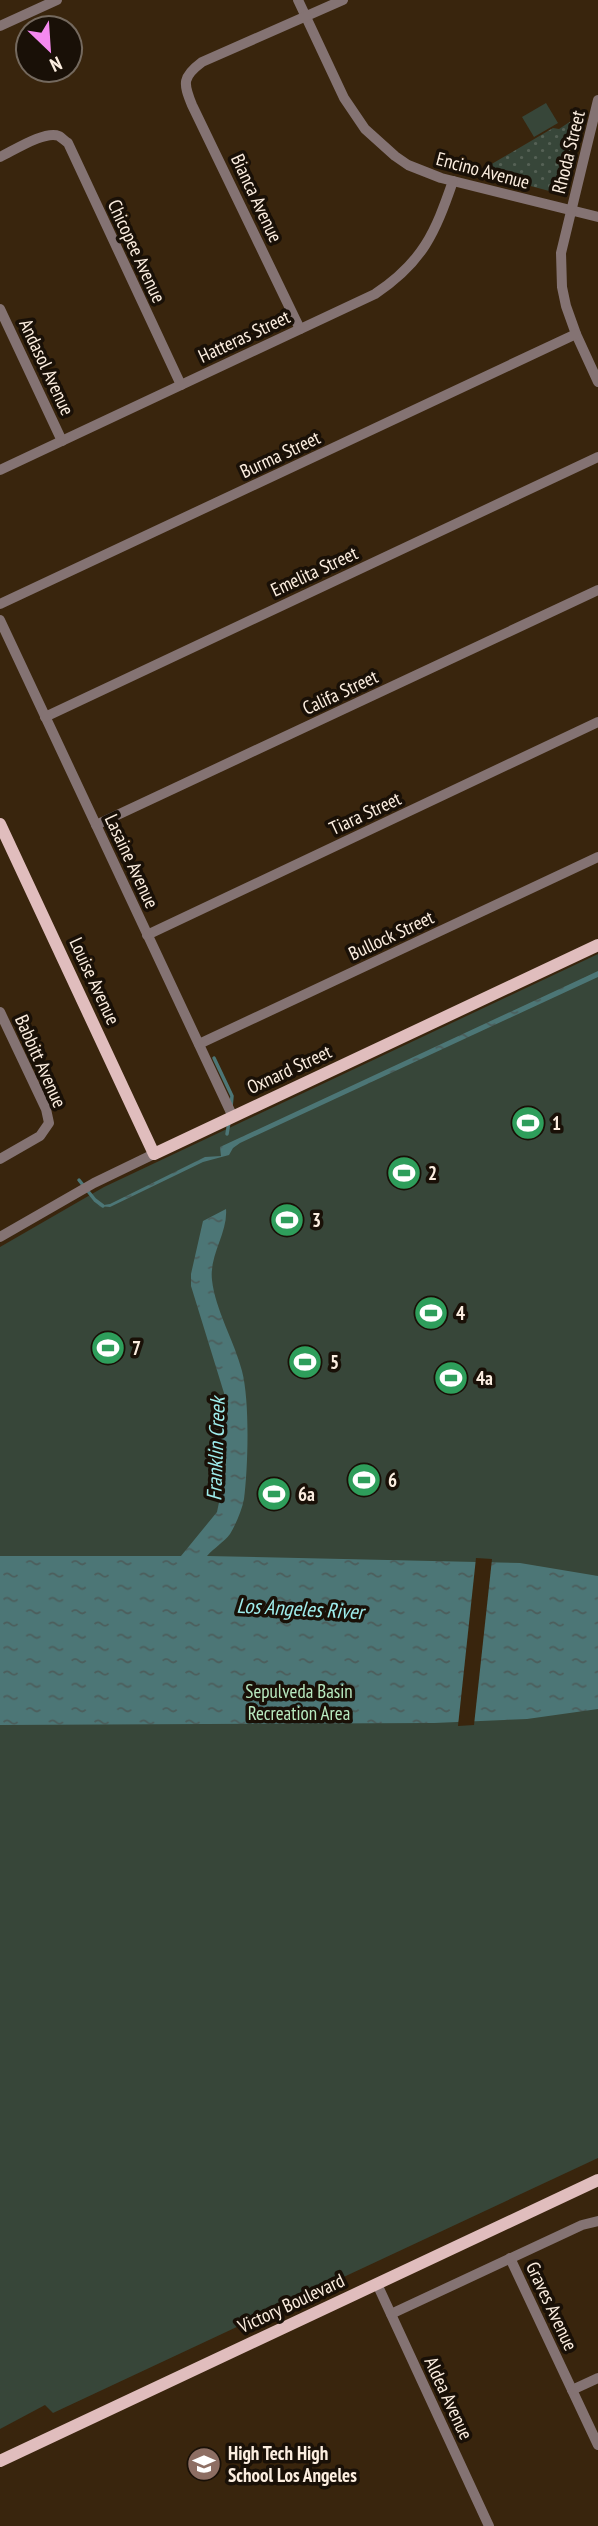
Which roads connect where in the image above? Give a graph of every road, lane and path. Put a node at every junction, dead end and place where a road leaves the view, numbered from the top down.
1 (57, 0) edge
2 (299, 0) edge
3 (343, 0) edge
4 (306, 17) junction
5 (0, 26) edge
6 (598, 100) edge
7 (0, 157) edge
8 (453, 181) junction
9 (571, 211) junction
10 (598, 217) edge
11 (0, 309) edge
12 (300, 330) junction
13 (576, 334) junction
14 (598, 382) edge
15 (181, 385) junction
16 (62, 441) junction
17 (598, 457) edge
18 (0, 471) edge
19 (598, 590) edge
20 (0, 604) edge
21 (0, 620) edge
22 (45, 717) junction
23 (598, 722) edge
24 (0, 824) edge
25 (96, 825) junction
26 (598, 857) edge
27 (147, 934) junction
28 (598, 945) edge
29 (0, 1012) edge
30 (199, 1044) junction
31 (233, 1117) junction
32 (154, 1154) junction
33 (0, 1159) edge
34 (0, 1237) edge
35 (598, 2180) edge
36 (598, 2221) edge
37 (510, 2258) junction
38 (377, 2284) junction
39 (391, 2314) junction
40 (598, 2378) edge
41 (572, 2390) junction
42 (598, 2445) edge
43 (0, 2461) edge
44 (489, 2526) edge

1 - 5 street
2 - 4 street, Encino Avenue
3 - 4 street
4 - 8 street, Encino Avenue
4 - 12 street, Bianca Avenue
6 - 9 street, Rhoda Street
7 - 15 street, Chicopee Avenue
8 - 9 street, Encino Avenue
8 - 12 street, Hatteras Street
9 - 10 street
9 - 13 street
11 - 16 street, Andasol Avenue
12 - 15 street, Hatteras Street
13 - 14 street
13 - 20 street, Burma Street
15 - 16 street, Hatteras Street
16 - 18 street, Hatteras Street
17 - 22 street, Emelita Street
19 - 25 street, Califa Street
21 - 22 street, Lasaine Avenue
22 - 25 street, Lasaine Avenue
23 - 27 street, Tiara Street
24 - 32 main road, Louise Avenue
25 - 27 street, Lasaine Avenue
26 - 30 street, Bullock Street
27 - 30 street, Lasaine Avenue
28 - 31 main road, Oxnard Street
29 - 33 street, Babbitt Avenue
30 - 31 street, Lasaine Avenue
31 - 32 main road, Oxnard Street
32 - 34 street, Oxnard Street
35 - 38 main road, Victory Boulevard
36 - 37 street
37 - 39 street
37 - 41 street, Graves Avenue
38 - 39 street, Aldea Avenue
38 - 43 main road, Victory Boulevard
39 - 44 street, Aldea Avenue
40 - 41 street
41 - 42 street, Graves Avenue

